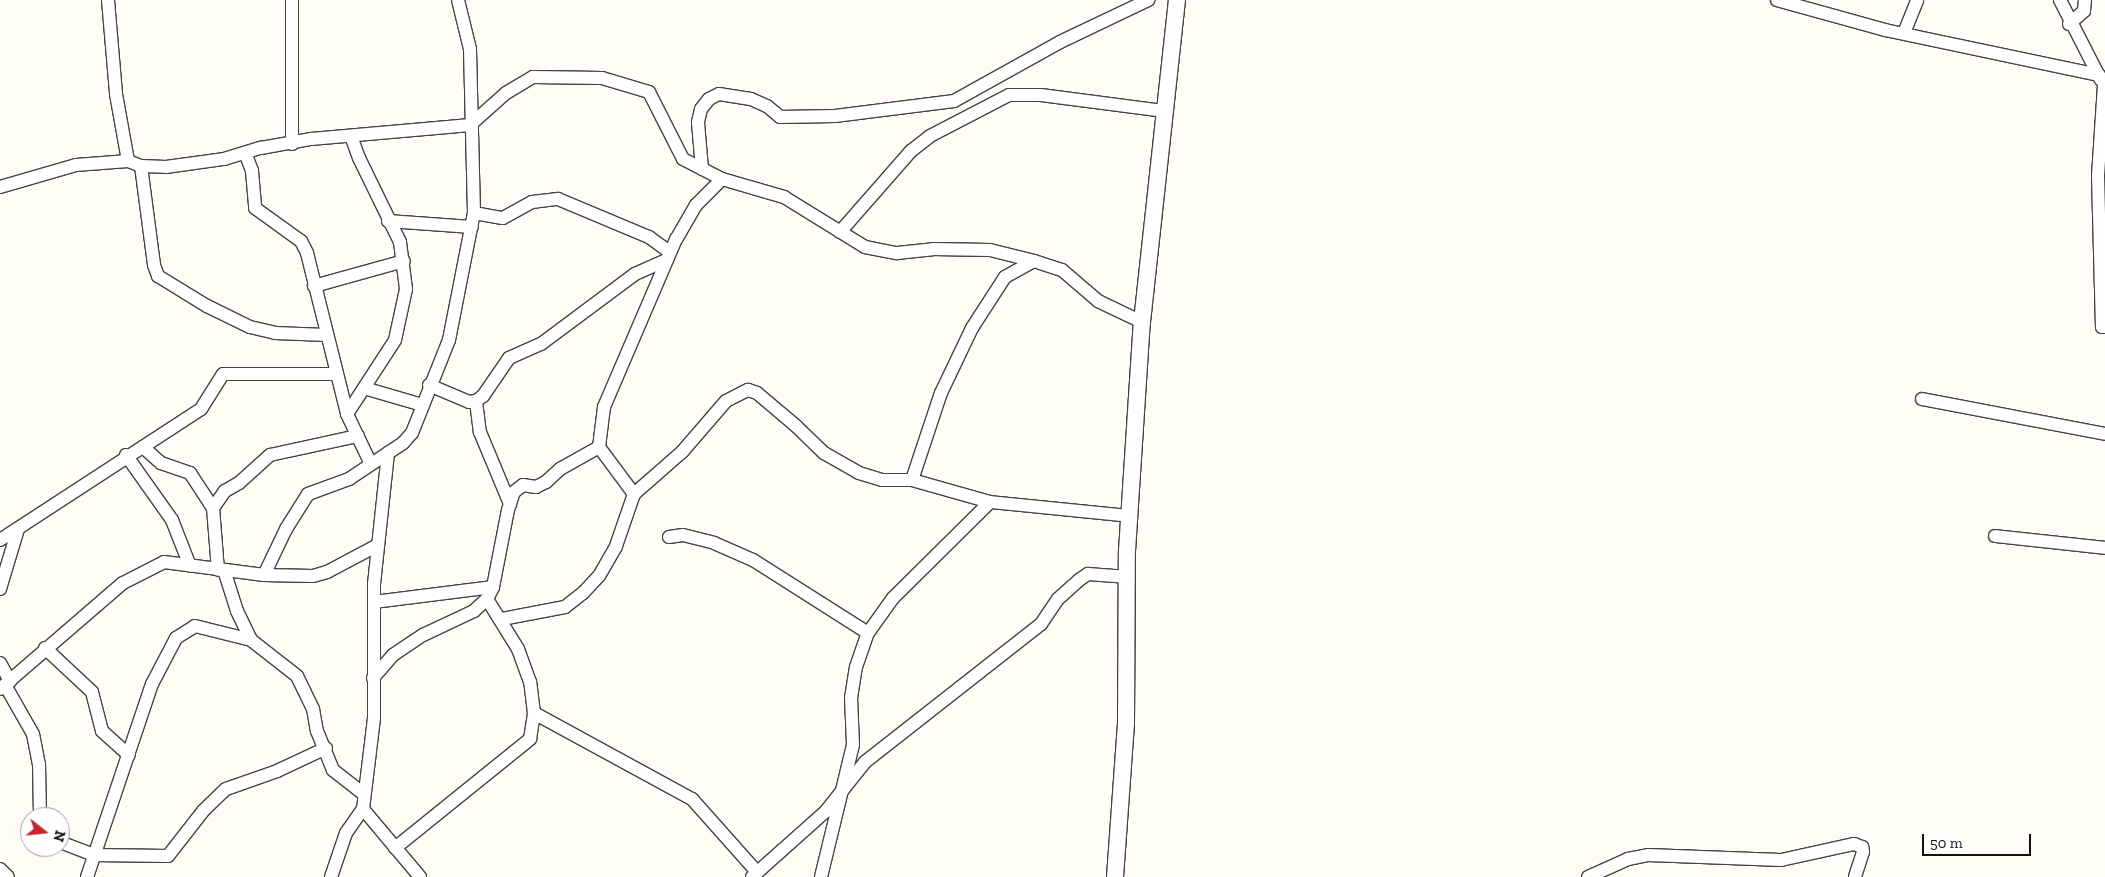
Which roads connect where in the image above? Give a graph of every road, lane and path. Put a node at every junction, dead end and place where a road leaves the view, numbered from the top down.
1 (108, 0) edge
2 (292, 0) edge
3 (458, 0) edge
4 (1148, 0) edge
5 (1177, 0) edge
6 (1777, 0) edge
7 (1917, 0) edge
8 (2060, 0) edge
9 (2085, 0) edge
10 (2069, 24) junction
11 (1904, 33) junction
12 (2103, 82) edge
13 (1165, 111) junction
14 (470, 125) junction
15 (352, 136) junction
16 (292, 144) junction
17 (246, 155) junction
18 (128, 161) junction
19 (141, 166) junction
20 (702, 169) junction
21 (722, 179) junction
22 (0, 187) edge
23 (474, 213) junction
24 (388, 221) junction
25 (472, 227) junction
26 (840, 232) junction
27 (669, 256) junction
28 (404, 260) junction
29 (1034, 261) junction
30 (314, 286) junction
31 (1142, 322) junction
32 (2105, 328) edge
33 (327, 335) junction
34 (337, 374) junction
35 (429, 385) junction
36 (364, 388) junction
37 (1922, 400) dead end
38 (476, 401) junction
39 (422, 405) junction
40 (347, 414) junction
41 (2105, 434) edge
42 (358, 436) junction
43 (143, 447) junction
44 (599, 447) junction
45 (388, 453) junction
46 (126, 456) junction
47 (371, 464) junction
48 (912, 480) junction
49 (634, 494) junction
50 (990, 502) junction
51 (510, 504) junction
52 (213, 508) junction
53 (1130, 516) junction
54 (18, 529) junction
55 (1995, 536) dead end
56 (669, 537) dead end
57 (0, 540) edge
58 (378, 545) junction
59 (2105, 548) edge
60 (190, 566) junction
61 (221, 570) junction
62 (264, 575) junction
63 (1128, 577) junction
64 (494, 587) junction
65 (0, 589) edge
66 (487, 599) junction
67 (374, 602) junction
68 (502, 619) junction
69 (868, 633) junction
70 (251, 640) junction
71 (45, 648) junction
72 (0, 663) edge
73 (373, 678) junction
74 (5, 685) edge
75 (534, 713) junction
76 (326, 748) junction
77 (129, 755) junction
78 (844, 787) junction
79 (364, 794) junction
80 (40, 807) edge
81 (363, 809) junction
82 (70, 846) edge
83 (395, 848) junction
84 (94, 856) junction
85 (0, 869) edge
86 (754, 874) edge
87 (8, 877) edge
88 (87, 877) edge
89 (331, 877) edge
90 (420, 877) edge
91 (821, 877) edge
92 (1115, 877) edge
93 (1588, 877) edge
94 (1855, 877) edge

1 - 18 street
2 - 16 street
3 - 14 street
4 - 20 street
5 - 13 street
6 - 11 street
7 - 11 street
8 - 10 street
9 - 10 street
10 - 12 street
11 - 12 street
12 - 32 street
13 - 26 street
13 - 31 street
14 - 15 street
14 - 20 street
14 - 23 street
15 - 16 street
15 - 24 street
16 - 17 street
17 - 19 street
17 - 30 street
18 - 19 street
18 - 22 street
19 - 33 street
20 - 21 street
21 - 26 street
21 - 27 street
23 - 25 street
23 - 27 street
24 - 25 street
24 - 28 street
25 - 35 street
26 - 29 street
27 - 38 street
27 - 44 street
28 - 30 street
28 - 36 street
29 - 31 street
29 - 48 street
30 - 33 street
31 - 53 street
33 - 34 street
34 - 40 street
34 - 43 street
35 - 38 street
35 - 39 street
36 - 39 street
36 - 40 street
37 - 41 street
38 - 51 street
39 - 45 street
40 - 42 street
42 - 47 street
42 - 52 street
43 - 46 street
43 - 52 street
44 - 49 street
44 - 51 street
45 - 47 street
45 - 58 street
46 - 54 street
46 - 60 street
47 - 62 street
48 - 49 street
48 - 50 street
49 - 68 street
50 - 53 street
50 - 69 street
51 - 64 street
52 - 61 street
53 - 63 street
54 - 57 street
54 - 65 street
55 - 59 street
56 - 69 street
58 - 62 street
58 - 67 street
60 - 61 street
60 - 71 street
61 - 62 street
61 - 70 street
63 - 78 street
63 - 92 street
64 - 66 street
64 - 67 street
66 - 68 street
66 - 73 street
67 - 73 street
68 - 75 street
69 - 78 street
70 - 76 street
70 - 77 street
71 - 74 street
71 - 77 street
72 - 74 street
73 - 79 street
74 - 80 street
75 - 83 street
75 - 86 street
76 - 79 street
76 - 84 street
77 - 84 street
78 - 86 street
78 - 91 street
79 - 81 street
81 - 83 street
81 - 89 street
82 - 84 street
83 - 90 street
84 - 88 street
85 - 87 street
93 - 94 street

